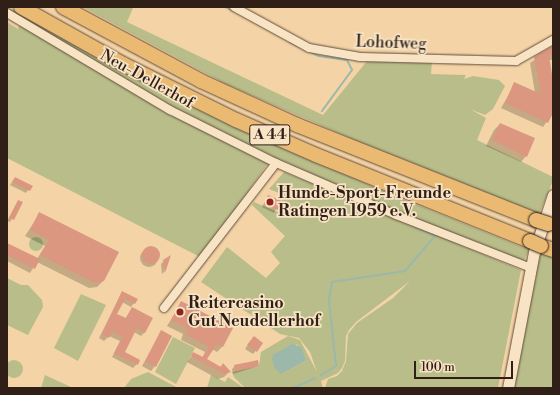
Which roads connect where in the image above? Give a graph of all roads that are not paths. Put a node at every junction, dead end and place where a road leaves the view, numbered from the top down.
1 (21, 7) edge
2 (63, 7) edge
3 (234, 7) edge
4 (7, 13) edge
5 (553, 40) edge
6 (276, 163) junction
7 (553, 195) edge
8 (545, 223) edge
9 (541, 246) edge
10 (531, 268) junction
11 (164, 308) dead end
12 (508, 388) edge

1 - 9 highway, A 44
2 - 8 highway, A 44
3 - 5 street, Lohofweg
4 - 6 street, Neu-Dellerhof
6 - 10 street, Neu-Dellerhof
6 - 11 street
7 - 10 street
10 - 12 street

